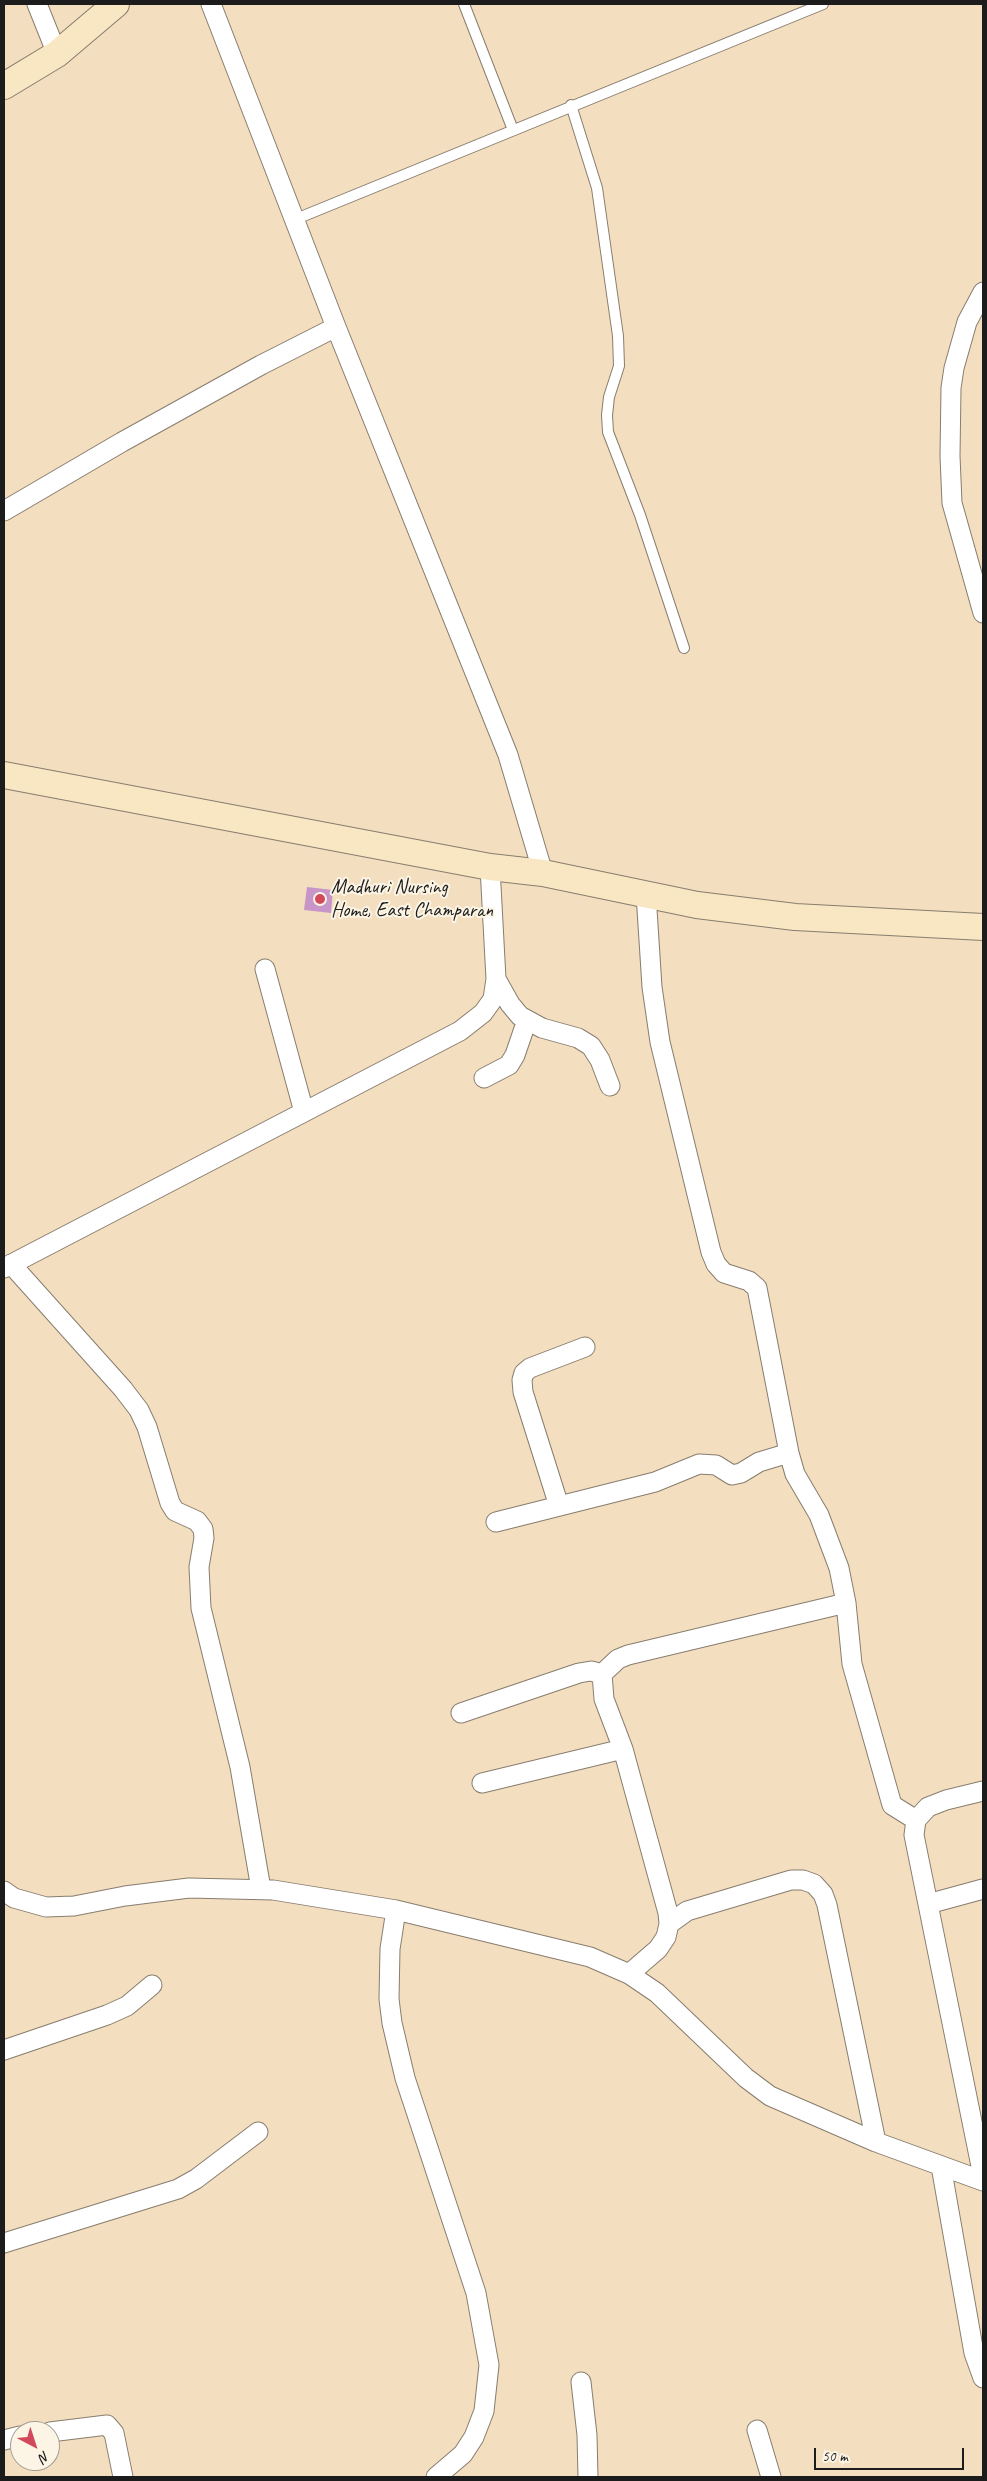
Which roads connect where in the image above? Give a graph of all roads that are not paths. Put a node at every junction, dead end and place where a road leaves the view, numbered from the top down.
1 (37, 4) edge
2 (116, 4) edge
3 (211, 4) edge
4 (464, 4) edge
5 (823, 4) edge
6 (57, 54) junction
7 (4, 86) edge
8 (571, 105) junction
9 (513, 130) junction
10 (296, 219) junction
11 (983, 292) edge
12 (336, 327) junction
13 (4, 511) edge
14 (983, 613) edge
15 (684, 648) dead end
16 (4, 775) edge
17 (490, 867) junction
18 (543, 873) junction
19 (646, 894) junction
20 (983, 927) edge
21 (265, 969) dead end
22 (496, 979) junction
23 (527, 1020) junction
24 (484, 1078) dead end
25 (610, 1086) dead end
26 (304, 1112) junction
27 (8, 1266) edge
28 (585, 1346) dead end
29 (789, 1453) junction
30 (559, 1506) junction
31 (496, 1522) dead end
32 (846, 1602) junction
33 (602, 1674) junction
34 (461, 1713) dead end
35 (623, 1749) junction
36 (482, 1782) dead end
37 (983, 1791) edge
38 (916, 1820) junction
39 (262, 1889) junction
40 (983, 1889) edge
41 (4, 1891) edge
42 (928, 1904) junction
43 (396, 1910) junction
44 (669, 1924) junction
45 (630, 1974) junction
46 (152, 1985) dead end
47 (4, 2050) edge
48 (258, 2132) dead end
49 (876, 2142) junction
50 (941, 2166) junction
51 (983, 2176) edge
52 (983, 2181) edge
53 (4, 2243) edge
54 (983, 2378) edge
55 (581, 2382) dead end
56 (757, 2430) dead end
57 (60, 2431) edge
58 (124, 2477) edge
59 (436, 2477) edge
60 (588, 2477) edge
61 (770, 2477) edge

1 - 6 street
2 - 6 street
3 - 10 street
4 - 9 lane
5 - 8 lane
6 - 7 street
8 - 9 lane
8 - 15 lane
9 - 10 lane
10 - 12 street
11 - 14 street
12 - 13 street
12 - 18 street
16 - 17 street
17 - 18 street
17 - 22 street
18 - 19 street
19 - 20 street
19 - 29 street
21 - 26 street
22 - 23 street
22 - 26 street
23 - 24 street
23 - 25 street
26 - 27 street
27 - 39 street
28 - 30 street
29 - 30 street
29 - 32 street
30 - 31 street
32 - 33 street
32 - 38 street
33 - 34 street
33 - 35 street
35 - 36 street
35 - 44 street
37 - 38 street
38 - 42 street
39 - 41 street
39 - 43 street
40 - 42 street
42 - 51 street
43 - 45 street
43 - 59 street
44 - 45 street
44 - 49 street
45 - 49 street
46 - 47 street
48 - 53 street
49 - 50 street
50 - 52 street
50 - 54 street
55 - 60 street
56 - 61 street
57 - 58 street

